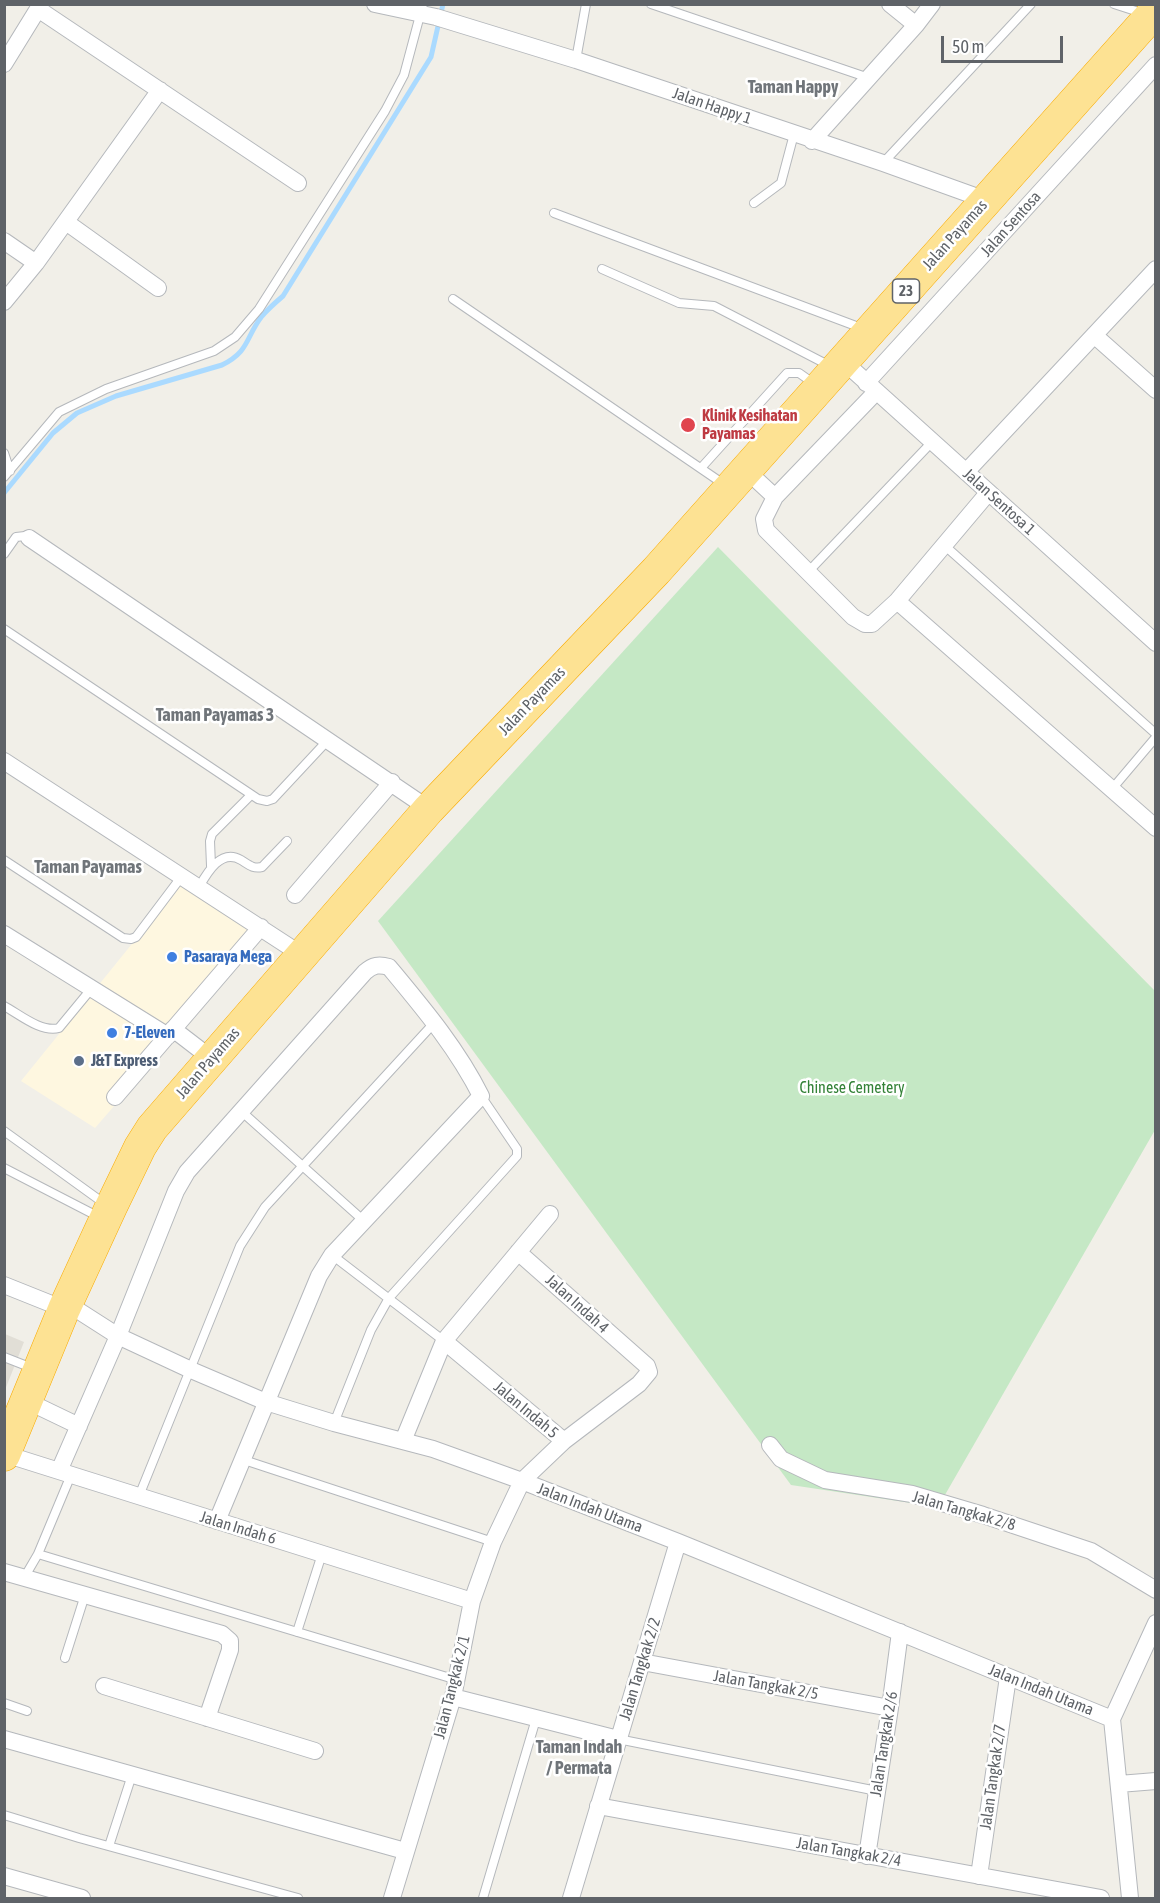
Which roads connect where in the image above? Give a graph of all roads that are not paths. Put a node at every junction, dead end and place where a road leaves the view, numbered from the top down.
1 (375, 4) edge
2 (586, 4) edge
3 (651, 4) edge
4 (890, 4) edge
5 (932, 4) edge
6 (1032, 4) edge
7 (1114, 4) edge
8 (40, 7) edge
9 (427, 12) edge
10 (1152, 18) edge
11 (916, 25) junction
12 (576, 60) junction
13 (4, 64) edge
14 (1155, 65) edge
15 (869, 78) junction
16 (160, 90) junction
17 (794, 134) junction
18 (812, 141) junction
19 (883, 163) junction
20 (298, 183) dead end
21 (986, 200) junction
22 (754, 203) dead end
23 (554, 213) dead end
24 (66, 222) junction
25 (4, 241) edge
26 (36, 263) junction
27 (1155, 268) edge
28 (602, 269) dead end
29 (158, 288) dead end
30 (453, 299) dead end
31 (4, 302) edge
32 (870, 331) junction
33 (1094, 335) junction
34 (833, 372) junction
35 (871, 387) junction
36 (1155, 390) edge
37 (932, 442) junction
38 (4, 453) edge
39 (701, 468) junction
40 (966, 472) junction
41 (7, 474) edge
42 (738, 479) junction
43 (988, 493) junction
44 (775, 497) junction
45 (29, 538) joint
46 (944, 545) junction
47 (4, 554) edge
48 (808, 572) junction
49 (897, 601) junction
50 (4, 629) edge
51 (1155, 643) edge
52 (1155, 735) edge
53 (328, 740) junction
54 (4, 761) edge
55 (392, 783) junction
56 (1112, 789) junction
57 (251, 795) junction
58 (429, 808) junction
59 (1155, 828) edge
60 (287, 841) dead end
61 (4, 860) edge
62 (211, 866) junction
63 (182, 876) junction
64 (199, 887) junction
65 (295, 894) dead end
66 (261, 927) junction
67 (4, 934) edge
68 (302, 955) junction
69 (92, 988) junction
70 (4, 1006) edge
71 (435, 1022) junction
72 (171, 1032) junction
73 (212, 1059) junction
74 (481, 1096) junction
75 (115, 1097) dead end
76 (241, 1111) junction
77 (4, 1131) edge
78 (303, 1166) junction
79 (4, 1168) edge
80 (108, 1214) junction
81 (550, 1214) dead end
82 (364, 1221) junction
83 (519, 1252) junction
84 (332, 1255) junction
85 (4, 1285) edge
86 (389, 1298) junction
87 (66, 1307) junction
88 (118, 1336) junction
89 (444, 1341) junction
90 (4, 1357) edge
91 (39, 1370) junction
92 (190, 1370) junction
93 (27, 1401) junction
94 (266, 1402) junction
95 (334, 1423) junction
96 (79, 1426) junction
97 (564, 1441) junction
98 (403, 1442) junction
99 (770, 1445) dead end
100 (5, 1454) edge
101 (244, 1460) junction
102 (65, 1473) junction
103 (522, 1481) junction
104 (140, 1496) junction
105 (217, 1521) junction
106 (493, 1542) junction
107 (678, 1542) junction
108 (38, 1554) junction
109 (322, 1554) junction
110 (4, 1572) edge
111 (24, 1578) junction
112 (1155, 1590) edge
113 (85, 1595) junction
114 (472, 1601) junction
115 (1155, 1623) edge
116 (297, 1632) junction
117 (900, 1632) junction
118 (65, 1658) dead end
119 (642, 1662) junction
120 (1008, 1677) junction
121 (458, 1680) junction
122 (104, 1686) dead end
123 (453, 1697) junction
124 (4, 1703) edge
125 (891, 1708) junction
126 (27, 1711) dead end
127 (207, 1718) junction
128 (536, 1719) junction
129 (1112, 1719) junction
130 (4, 1739) edge
131 (618, 1739) junction
132 (315, 1751) dead end
133 (132, 1775) junction
134 (1155, 1781) edge
135 (1119, 1784) junction
136 (878, 1791) junction
137 (598, 1806) junction
138 (4, 1815) edge
139 (109, 1846) junction
140 (405, 1851) junction
141 (867, 1856) junction
142 (4, 1876) edge
143 (979, 1876) junction
144 (392, 1897) edge
145 (82, 1899) edge
146 (298, 1899) edge
147 (483, 1899) edge
148 (571, 1899) edge
149 (1101, 1899) edge
150 (1130, 1899) edge

1 - 9 street, Jalan Happy 1
2 - 12 lane
3 - 15 lane
4 - 11 street
5 - 11 street
6 - 19 lane
7 - 10 lane
8 - 13 street
8 - 16 street
9 - 12 street, Jalan Happy 1
9 - 41 lane
10 - 21 highway, Jalan Payamas / 23
11 - 15 street
12 - 17 street, Jalan Happy 1
14 - 35 street, Jalan Sentosa
15 - 18 street
16 - 20 street
16 - 24 street
17 - 18 street, Jalan Happy 1
17 - 22 lane
18 - 19 street, Jalan Happy 1
19 - 21 street, Jalan Happy 1
21 - 32 highway, Jalan Payamas / 23
23 - 32 lane
24 - 26 street
24 - 29 street
25 - 26 street
26 - 31 street
27 - 33 street
28 - 34 lane
30 - 39 lane
32 - 34 highway, Jalan Payamas / 23
33 - 36 street
33 - 40 street
34 - 35 street, Jalan Sentosa 1
34 - 39 lane
34 - 42 highway, Jalan Payamas / 23
35 - 37 street, Jalan Sentosa 1
35 - 44 street, Jalan Sentosa
37 - 40 street, Jalan Sentosa 1
37 - 48 lane
38 - 41 lane
39 - 42 lane
40 - 43 street, Jalan Sentosa 1
42 - 44 street
42 - 58 highway, Jalan Payamas / 23
43 - 46 street
43 - 51 street, Jalan Sentosa 1
44 - 48 street
45 - 47 lane
45 - 53 street
46 - 49 street
46 - 52 lane
48 - 49 street
49 - 56 street
50 - 57 lane
52 - 56 lane
53 - 55 street
53 - 57 lane
54 - 63 street
55 - 58 street
55 - 65 street
56 - 59 street
57 - 62 lane
58 - 68 highway, Jalan Payamas / 23
60 - 62 lane
61 - 63 lane
62 - 64 lane
63 - 64 street
64 - 66 street
66 - 68 street
66 - 72 street
67 - 69 street
68 - 73 highway, Jalan Payamas / 23
69 - 70 lane
69 - 72 street
71 - 74 street
71 - 76 street
71 - 78 lane
72 - 73 street
72 - 75 street
73 - 80 highway, Jalan Payamas / 23
74 - 82 street
74 - 86 lane
76 - 78 lane
76 - 88 street
77 - 80 lane
78 - 82 lane
78 - 92 lane
79 - 80 lane
80 - 87 highway, Jalan Payamas / 23
81 - 83 street
82 - 84 street
83 - 89 street
83 - 97 street, Jalan Indah 4
84 - 86 lane
84 - 94 street
85 - 87 street, Jalan Indah Utama
86 - 89 lane
86 - 95 lane
87 - 88 street, Jalan Indah Utama
87 - 91 highway, Jalan Payamas / 23
88 - 92 street, Jalan Indah Utama
88 - 96 street
89 - 97 street, Jalan Indah 5
89 - 98 street
90 - 91 lane
91 - 93 highway, Jalan Payamas / 23
92 - 94 street, Jalan Indah Utama
92 - 104 lane
93 - 96 street
93 - 100 highway, Jalan Payamas / 23
94 - 95 street, Jalan Indah Utama
94 - 101 street
95 - 98 street, Jalan Indah Utama
96 - 102 street
97 - 103 street, Jalan Indah 5
98 - 103 street, Jalan Indah Utama
99 - 112 street, Jalan Tangkak 2/8
100 - 102 street, Jalan Indah 6
101 - 105 street
101 - 106 lane
102 - 104 street, Jalan Indah 6
102 - 108 lane
103 - 106 street, Jalan Tangkak 2/1
103 - 107 street, Jalan Indah Utama
104 - 105 street, Jalan Indah 6
105 - 109 street, Jalan Indah 6
106 - 114 street, Jalan Tangkak 2/1
107 - 117 street, Jalan Indah Utama
107 - 119 street, Jalan Tangkak 2/2
108 - 111 lane
108 - 116 lane
109 - 114 street, Jalan Indah 6
109 - 116 lane
110 - 111 street
111 - 113 street
113 - 118 lane
113 - 127 street
114 - 121 street, Jalan Tangkak 2/1
115 - 129 street
116 - 121 lane
117 - 120 street, Jalan Indah Utama
117 - 125 street, Jalan Tangkak 2/6
119 - 125 street, Jalan Tangkak 2/5
119 - 131 street, Jalan Tangkak 2/2
120 - 129 street, Jalan Indah Utama
120 - 143 street, Jalan Tangkak 2/7
121 - 123 street, Jalan Tangkak 2/1
122 - 127 street
123 - 128 street
123 - 140 street, Jalan Tangkak 2/1
124 - 126 lane
125 - 136 street, Jalan Tangkak 2/6
127 - 132 street
128 - 131 street
128 - 147 lane
129 - 135 street
130 - 133 street
131 - 136 lane
131 - 137 street, Jalan Tangkak 2/2
133 - 139 lane
133 - 140 street
134 - 135 street
135 - 150 street
136 - 141 street, Jalan Tangkak 2/6
137 - 141 street, Jalan Tangkak 2/4
137 - 148 street, Jalan Tangkak 2/2
138 - 139 lane
139 - 146 lane
140 - 144 street, Jalan Tangkak 2/1
141 - 143 street, Jalan Tangkak 2/4
142 - 145 street
143 - 149 street, Jalan Tangkak 2/4

